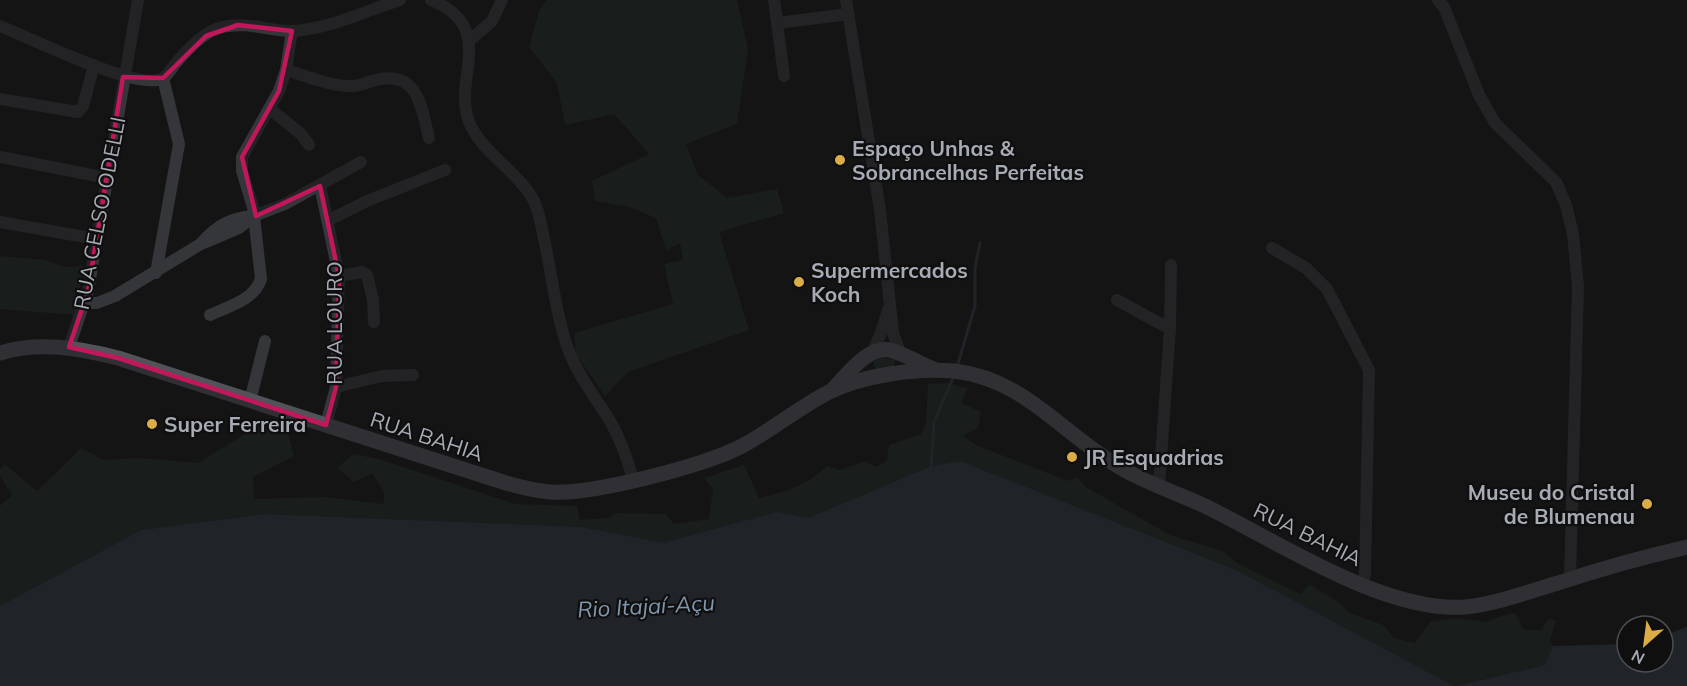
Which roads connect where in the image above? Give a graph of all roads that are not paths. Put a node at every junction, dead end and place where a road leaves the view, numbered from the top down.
1 (138, 0) edge
2 (400, 0) edge
3 (431, 0) edge
4 (502, 0) edge
5 (774, 0) edge
6 (846, 0) edge
7 (1438, 0) edge
8 (849, 14) junction
9 (777, 23) junction
10 (0, 26) edge
11 (292, 31) junction
12 (469, 41) junction
13 (94, 65) junction
14 (286, 70) junction
15 (784, 76) dead end
16 (123, 77) junction
17 (163, 78) junction
18 (0, 99) edge
19 (270, 109) junction
20 (429, 138) dead end
21 (309, 145) dead end
22 (0, 157) edge
23 (361, 162) dead end
24 (445, 170) dead end
25 (107, 177) junction
26 (320, 186) junction
27 (254, 216) junction
28 (329, 220) junction
29 (0, 222) edge
30 (96, 239) junction
31 (1272, 248) dead end
32 (1171, 265) dead end
33 (156, 273) junction
34 (339, 276) junction
35 (1117, 300) dead end
36 (86, 303) junction
37 (890, 303) junction
38 (210, 315) dead end
39 (374, 322) dead end
40 (1170, 329) junction
41 (265, 341) dead end
42 (69, 347) junction
43 (0, 353) edge
44 (871, 355) junction
45 (901, 355) junction
46 (946, 371) junction
47 (899, 374) junction
48 (412, 375) dead end
49 (875, 377) junction
50 (336, 387) junction
51 (830, 392) junction
52 (250, 401) junction
53 (326, 425) junction
54 (633, 479) junction
55 (1159, 486) junction
56 (1687, 547) edge
57 (1570, 579) junction
58 (1361, 584) junction

1 - 16 street, RUA CELSO ODELLI
2 - 11 street
3 - 12 street
4 - 12 street
5 - 9 street
6 - 8 street
7 - 57 street
8 - 9 street
8 - 37 street
9 - 15 street
10 - 13 street
11 - 14 street
11 - 17 street
12 - 54 street
13 - 16 street
13 - 18 street
14 - 19 street
14 - 20 street
16 - 17 street
16 - 25 street, RUA CELSO ODELLI
17 - 33 street
19 - 21 street
19 - 27 street
22 - 25 street
23 - 26 street
24 - 28 street
25 - 30 street, RUA CELSO ODELLI
26 - 27 street
26 - 28 street, RUA LOURO
27 - 33 street
27 - 38 street
28 - 34 street, RUA LOURO
29 - 30 street
30 - 36 street, RUA CELSO ODELLI
31 - 58 street
32 - 40 street
33 - 36 street
34 - 39 street
34 - 50 street, RUA LOURO
35 - 40 street
36 - 42 street, RUA CELSO ODELLI
37 - 44 street
37 - 45 street
40 - 55 street
41 - 52 street
42 - 43 main road, RUA BAHIA
42 - 52 main road, RUA BAHIA
44 - 45 main road, RUA BAHIA
44 - 49 main road
44 - 51 main road, RUA BAHIA
45 - 46 main road, RUA BAHIA
45 - 47 main road
46 - 47 main road, RUA BAHIA
46 - 55 main road, RUA BAHIA
47 - 49 main road, RUA BAHIA
48 - 50 street
49 - 51 main road, RUA BAHIA
50 - 53 street, RUA LOURO
51 - 54 main road, RUA BAHIA
52 - 53 main road, RUA BAHIA
53 - 54 main road, RUA BAHIA
55 - 58 main road, RUA BAHIA
56 - 57 main road, RUA BAHIA
57 - 58 main road, RUA BAHIA

